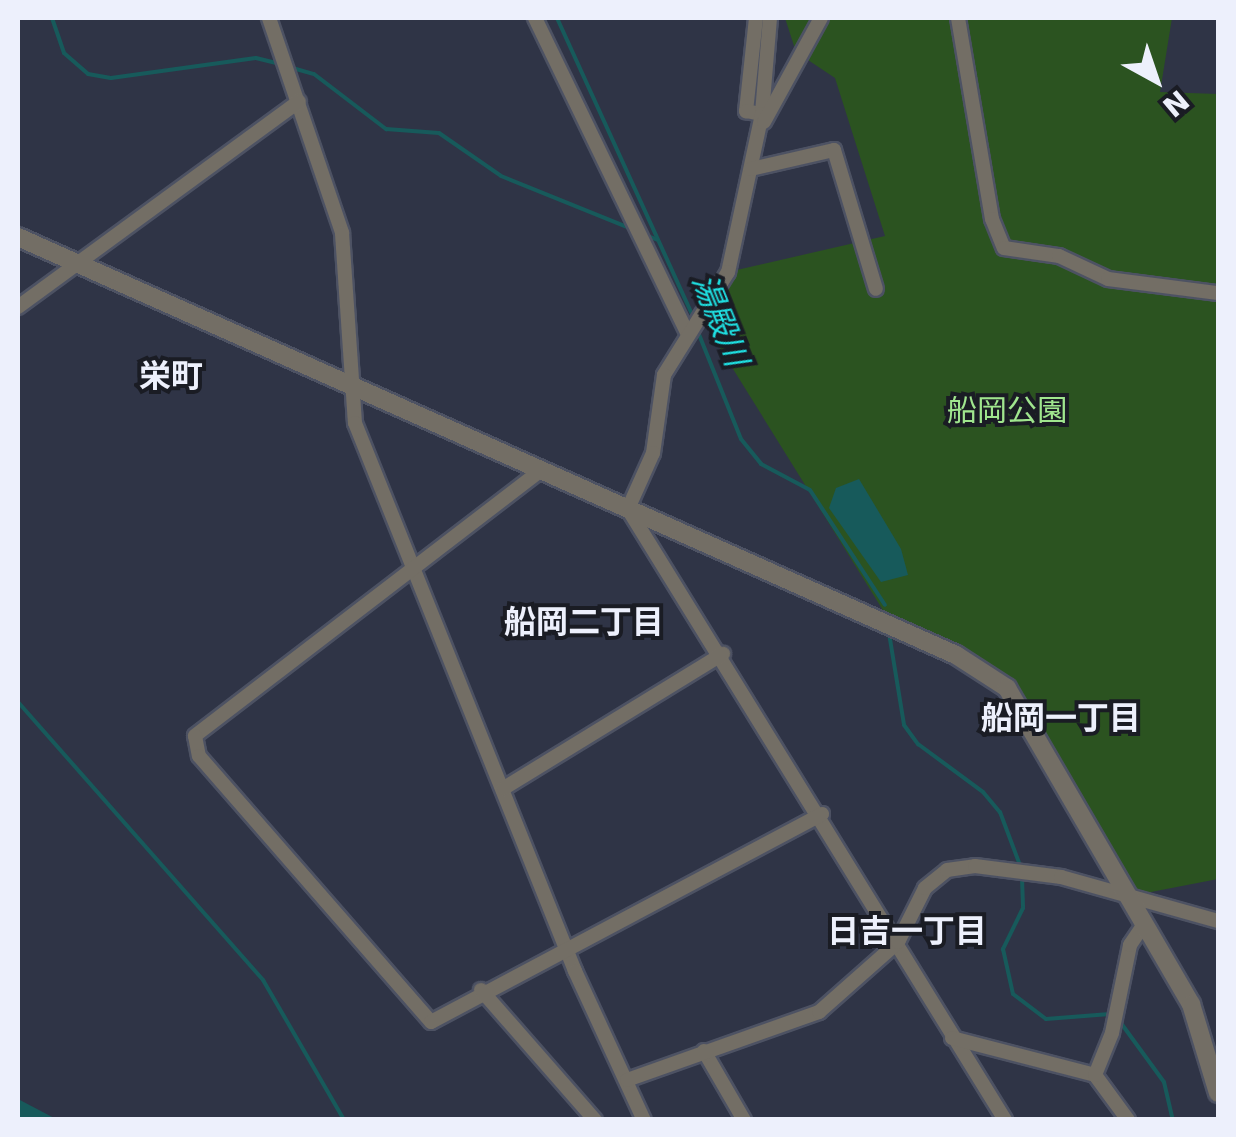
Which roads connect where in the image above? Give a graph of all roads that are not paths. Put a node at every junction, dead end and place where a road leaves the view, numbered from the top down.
1 (269, 18) edge
2 (535, 18) edge
3 (756, 18) edge
4 (770, 18) edge
5 (821, 18) edge
6 (958, 18) edge
7 (299, 102) junction
8 (761, 121) junction
9 (751, 170) junction
10 (18, 237) edge
11 (73, 262) junction
12 (876, 290) dead end
13 (1218, 293) edge
14 (18, 307) edge
15 (688, 329) junction
16 (350, 386) junction
17 (540, 471) junction
18 (628, 509) junction
19 (414, 571) junction
20 (723, 654) junction
21 (504, 788) junction
22 (822, 814) junction
23 (1129, 894) junction
24 (1218, 922) edge
25 (1145, 923) junction
26 (898, 942) junction
27 (565, 947) junction
28 (481, 990) junction
29 (952, 1038) junction
30 (704, 1051) junction
31 (1095, 1075) junction
32 (626, 1080) junction
33 (1218, 1093) edge
34 (595, 1120) edge
35 (644, 1120) edge
36 (744, 1120) edge
37 (1005, 1120) edge
38 (1128, 1120) edge

1 - 7 street
2 - 15 street
3 - 8 street
4 - 8 street
5 - 8 street
6 - 13 street
7 - 11 street
7 - 16 street
8 - 9 street
9 - 12 street
9 - 15 street
10 - 11 street
11 - 14 street
11 - 16 street
15 - 18 street
16 - 17 street
16 - 19 street
17 - 18 street
17 - 19 street
18 - 20 street
18 - 23 street
19 - 21 street
19 - 28 street
20 - 21 street
20 - 22 street
21 - 27 street
22 - 26 street
22 - 27 street
23 - 24 street
23 - 25 street
23 - 26 street
25 - 31 street
25 - 33 street
26 - 29 street
26 - 30 street
27 - 28 street
27 - 32 street
28 - 34 street
29 - 31 street
29 - 37 street
30 - 32 street
30 - 36 street
31 - 38 street
32 - 35 street

